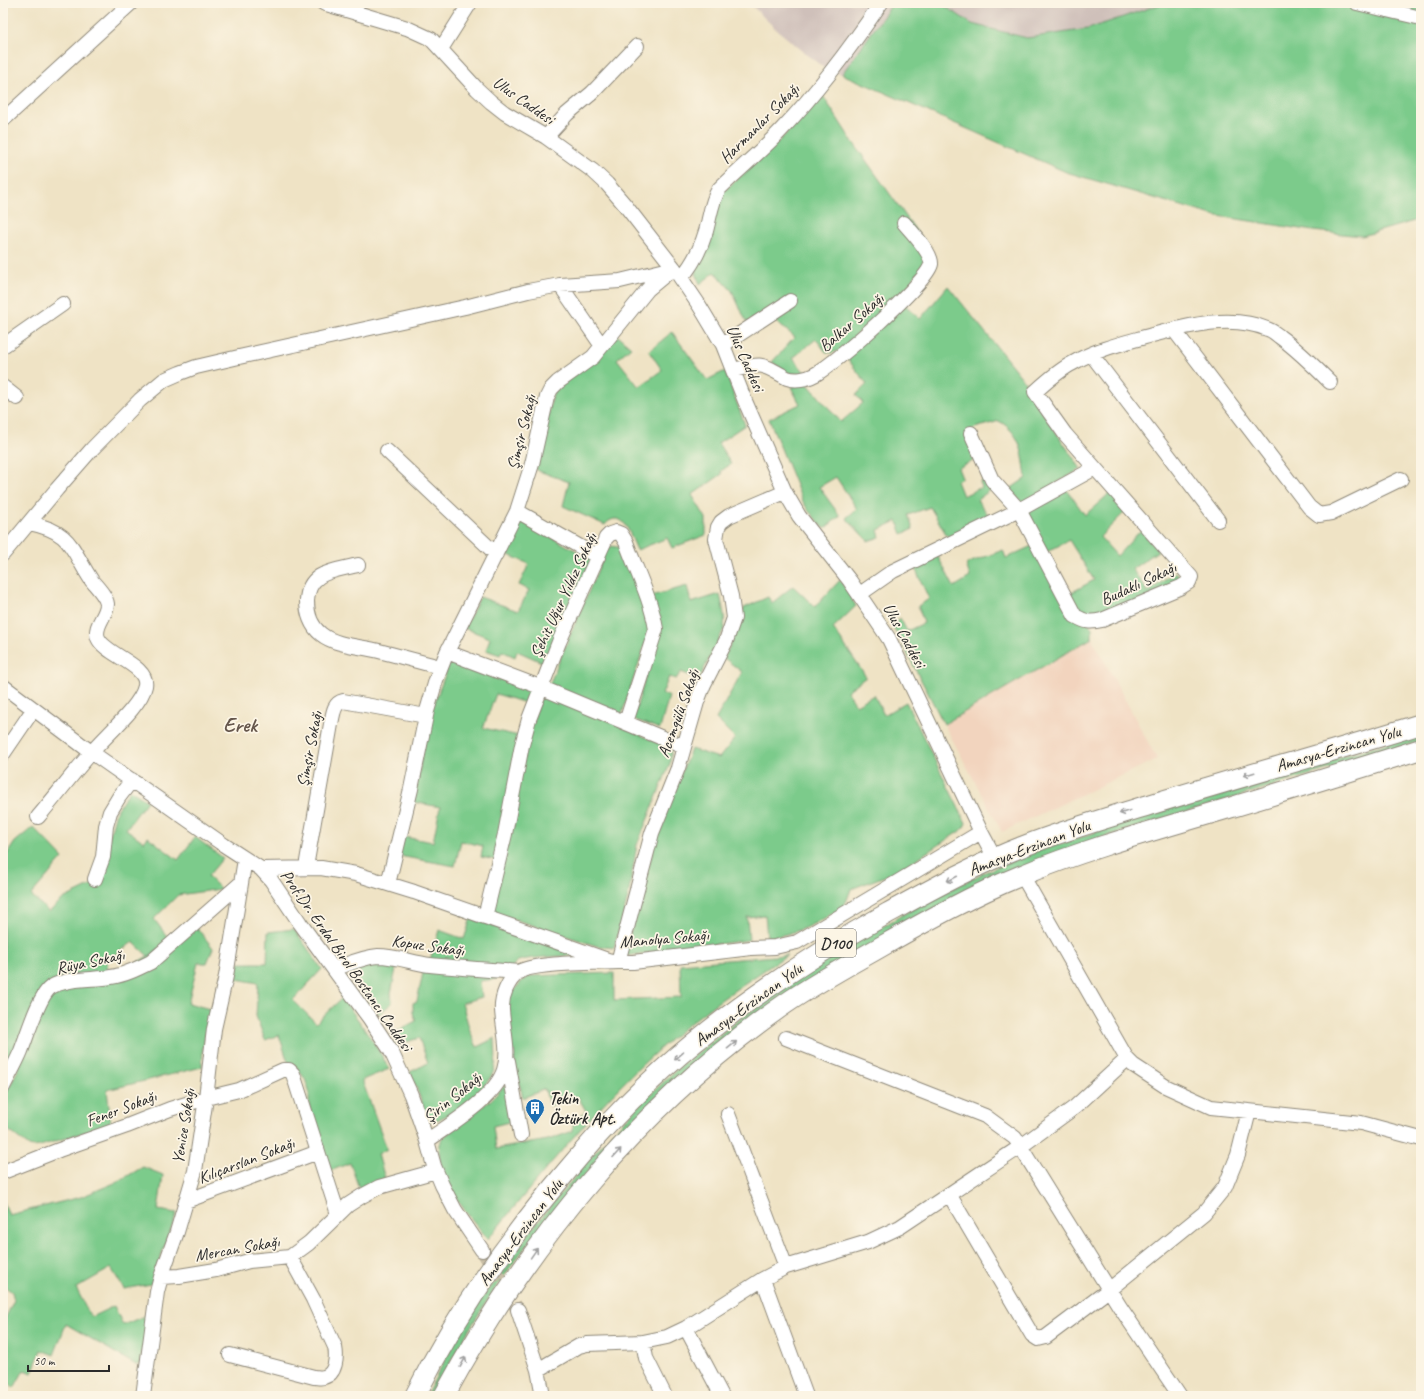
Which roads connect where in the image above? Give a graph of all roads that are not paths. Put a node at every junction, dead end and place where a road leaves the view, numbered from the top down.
1 (131, 3) edge
2 (323, 3) edge
3 (470, 3) edge
4 (881, 3) edge
5 (1356, 3) edge
6 (1421, 18) edge
7 (637, 46) dead end
8 (441, 49) junction
9 (3, 120) edge
10 (546, 137) junction
11 (904, 223) dead end
12 (677, 273) junction
13 (560, 285) junction
14 (790, 301) dead end
15 (63, 304) dead end
16 (1174, 330) junction
17 (723, 345) junction
18 (3, 346) edge
19 (602, 346) junction
20 (1091, 354) junction
21 (733, 370) junction
22 (1330, 382) dead end
23 (3, 387) edge
24 (17, 398) dead end
25 (972, 433) dead end
26 (387, 451) dead end
27 (1095, 468) junction
28 (1401, 479) dead end
29 (785, 492) junction
30 (1020, 510) junction
31 (517, 511) junction
32 (1218, 520) dead end
33 (29, 523) junction
34 (3, 554) edge
35 (496, 554) junction
36 (598, 557) junction
37 (358, 565) dead end
38 (860, 594) junction
39 (447, 652) junction
40 (440, 667) junction
41 (3, 686) edge
42 (540, 687) junction
43 (34, 710) junction
44 (426, 716) junction
45 (626, 722) junction
46 (1421, 724) edge
47 (684, 747) junction
48 (1421, 749) edge
49 (92, 752) junction
50 (3, 754) edge
51 (132, 780) junction
52 (38, 817) dead end
53 (981, 832) junction
54 (995, 858) junction
55 (245, 859) junction
56 (306, 867) junction
57 (261, 869) junction
58 (1022, 875) junction
59 (95, 879) dead end
60 (241, 883) junction
61 (388, 884) junction
62 (485, 917) junction
63 (618, 962) junction
64 (334, 969) junction
65 (520, 972) junction
66 (786, 1038) dead end
67 (507, 1055) junction
68 (1127, 1059) junction
69 (3, 1087) edge
70 (206, 1098) junction
71 (1248, 1111) junction
72 (728, 1114) dead end
73 (521, 1135) dead end
74 (1421, 1139) edge
75 (427, 1141) junction
76 (1020, 1147) junction
77 (318, 1152) junction
78 (436, 1171) junction
79 (3, 1172) edge
80 (948, 1194) junction
81 (186, 1201) junction
82 (338, 1214) junction
83 (482, 1250) tunnel mouth
84 (290, 1257) junction
85 (786, 1267) junction
86 (161, 1278) junction
87 (763, 1279) junction
88 (1110, 1289) junction
89 (518, 1310) tunnel mouth
90 (686, 1328) junction
91 (643, 1342) junction
92 (230, 1355) dead end
93 (538, 1370) junction
94 (143, 1396) edge
95 (415, 1396) edge
96 (444, 1396) edge
97 (544, 1396) edge
98 (665, 1396) edge
99 (722, 1396) edge
100 (806, 1396) edge
101 (1180, 1396) edge

1 - 9 street
2 - 8 street, Ulus Caddesi
3 - 8 street
4 - 12 street, Harmanlar Sokağı
5 - 6 street
7 - 10 street
8 - 10 street, Ulus Caddesi
10 - 12 street, Ulus Caddesi
11 - 21 street, Balkar Sokağı
12 - 13 street
12 - 17 street, Ulus Caddesi
12 - 19 street, Şimşir Sokağı
13 - 19 street
13 - 33 street
14 - 17 street
15 - 18 street
16 - 20 street, Budaklı Sokağı
16 - 22 street, Budaklı Sokağı
16 - 28 street
17 - 21 street, Ulus Caddesi
19 - 31 street, Şimşir Sokağı
20 - 27 street, Budaklı Sokağı
20 - 32 street
21 - 29 street, Ulus Caddesi
23 - 24 street
25 - 30 street, Budaklı Sokağı
26 - 35 street
27 - 30 street
27 - 30 street, Budaklı Sokağı
29 - 38 street, Ulus Caddesi
29 - 47 street, Acemgülü Sokağı
30 - 38 street
31 - 35 street, Şimşir Sokağı
31 - 36 street
33 - 34 street
33 - 49 street
35 - 39 street, Şimşir Sokağı
36 - 42 street, Şehit Uğur Yıldız Sokağı
36 - 45 street, Şehit Uğur Yıldız Sokağı
37 - 40 street
38 - 53 street, Ulus Caddesi
39 - 40 street, Şimşir Sokağı
39 - 42 street
40 - 44 street, Şimşir Sokağı
41 - 43 street, Prof.Dr. Erdal Birol Bostancı Caddesi
42 - 45 street
42 - 62 street, Şehit Uğur Yıldız Sokağı
43 - 49 street, Prof.Dr. Erdal Birol Bostancı Caddesi
43 - 50 street
44 - 56 street, Şimşir Sokağı
44 - 61 street, Şimşir Sokağı
45 - 47 street
46 -> 54 highway, Amasya-Erzincan Yolu / D100
47 - 63 street, Acemgülü Sokağı
48 - 58 highway, Amasya-Erzincan Yolu / D100
49 - 51 street, Prof.Dr. Erdal Birol Bostancı Caddesi
49 - 52 street
51 - 55 street, Prof.Dr. Erdal Birol Bostancı Caddesi
51 - 59 street
53 - 54 street, Ulus Caddesi
53 - 63 street, Manolya Sokağı
54 -> 95 highway, Amasya-Erzincan Yolu / D100
55 - 57 street, Prof.Dr. Erdal Birol Bostancı Caddesi
55 - 60 street, Yenice Sokağı
56 - 57 street, Manolya Sokağı
56 - 61 street, Manolya Sokağı
57 - 64 street, Prof.Dr. Erdal Birol Bostancı Caddesi
58 - 68 street
96 -> 58 highway, Amasya-Erzincan Yolu / D100
60 - 69 street, Rüya Sokağı
60 - 70 street, Yenice Sokağı
61 - 62 street, Manolya Sokağı
62 - 63 street, Manolya Sokağı
63 - 65 street
64 - 65 street, Kopuz Sokağı
64 - 75 street, Prof.Dr. Erdal Birol Bostancı Caddesi
65 - 67 street, Şirin Sokağı
66 - 76 street
67 - 73 street
67 - 75 street, Şirin Sokağı
68 - 71 street
68 - 76 street
70 - 77 street, Fener Sokağı
70 - 79 street, Fener Sokağı
70 - 81 street, Yenice Sokağı
71 - 74 street
71 - 88 street
72 - 85 street
75 - 78 street, Prof.Dr. Erdal Birol Bostancı Caddesi
76 - 80 street
76 - 88 street
77 - 81 street, Kılıçarslan Sokağı
77 - 82 street, Fener Sokağı
78 - 82 street, Mercan Sokağı
78 - 83 street, Prof.Dr. Erdal Birol Bostancı Caddesi
80 - 85 street
80 - 88 street
81 - 86 street, Yenice Sokağı
82 - 84 street, Mercan Sokağı
84 - 86 street, Mercan Sokağı
84 - 92 street
85 - 87 street
86 - 94 street, Yenice Sokağı
87 - 90 street
87 - 100 street
88 - 101 street
89 - 93 street
90 - 91 street
90 - 99 street
91 - 93 street
91 - 98 street
93 - 97 street

